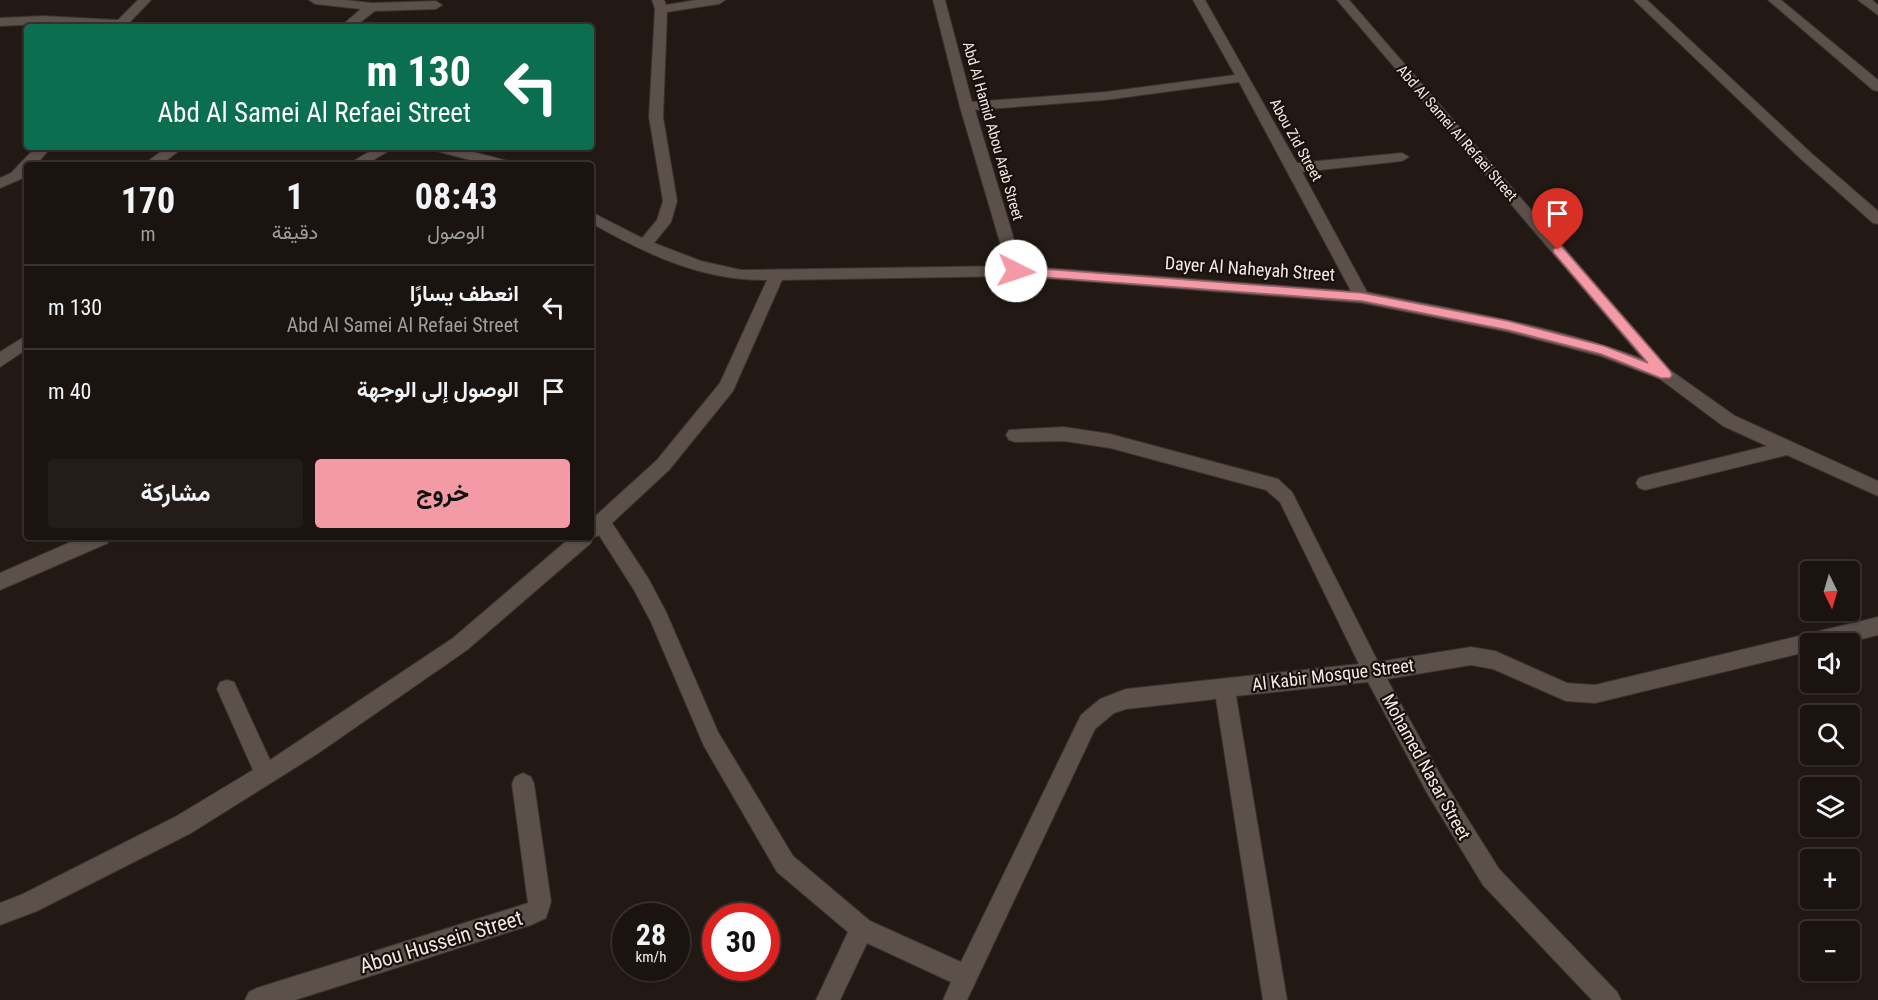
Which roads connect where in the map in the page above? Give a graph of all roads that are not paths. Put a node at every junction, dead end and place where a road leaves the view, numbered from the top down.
1 (145, 0) edge
2 (315, 0) edge
3 (720, 0) edge
4 (939, 0) edge
5 (1199, 0) edge
6 (1343, 0) edge
7 (1640, 0) edge
8 (1774, 0) edge
9 (1864, 0) edge
10 (435, 5) dead end
11 (659, 5) edge
12 (372, 7) junction
13 (1878, 11) edge
14 (0, 22) edge
15 (97, 24) edge
16 (126, 24) edge
17 (350, 24) edge
18 (1243, 78) junction
19 (1878, 87) edge
20 (967, 107) junction
21 (41, 150) edge
22 (172, 150) edge
23 (382, 150) edge
24 (449, 150) edge
25 (1402, 157) dead end
26 (31, 162) edge
27 (154, 162) edge
28 (360, 162) edge
29 (495, 162) edge
30 (1293, 168) junction
31 (24, 169) edge
32 (0, 183) edge
33 (594, 219) edge
34 (1878, 219) edge
35 (643, 246) junction
36 (1016, 271) junction
37 (776, 276) junction
38 (1362, 297) junction
39 (24, 343) edge
40 (0, 361) edge
41 (1666, 375) junction
42 (1016, 435) dead end
43 (1787, 448) junction
44 (1645, 483) dead end
45 (1878, 489) edge
46 (594, 527) edge
47 (594, 531) edge
48 (94, 540) edge
49 (579, 540) edge
50 (0, 582) edge
51 (1878, 626) edge
52 (1373, 672) junction
53 (227, 689) dead end
54 (1225, 689) junction
55 (266, 774) junction
56 (523, 784) dead end
57 (0, 914) edge
58 (862, 929) junction
59 (966, 976) junction
60 (257, 1000) edge
61 (828, 1000) edge
62 (955, 1000) edge
63 (1275, 1000) edge
64 (1609, 1000) edge

1 - 16 street
2 - 12 street
3 - 11 street
4 - 20 street, Abd Al Hamid Abou Arab Street
5 - 18 street, Abou Zid Street
6 - 41 street, Abd Al Samei Al Refaei Street
7 - 34 street
8 - 19 street
9 - 13 street
10 - 12 street
11 - 35 street
12 - 17 street
14 - 15 street
18 - 20 street
18 - 30 street, Abou Zid Street
20 - 36 street, Abd Al Hamid Abou Arab Street
21 - 26 street
22 - 27 street
23 - 28 street
24 - 29 street
25 - 30 street
30 - 38 street, Abou Zid Street
31 - 32 street
33 - 35 street, Dayer Al Naheyah Street
35 - 37 street, Dayer Al Naheyah Street
36 - 37 street, Dayer Al Naheyah Street
36 - 38 street, Dayer Al Naheyah Street
37 - 46 street
38 - 41 street, Dayer Al Naheyah Street
39 - 40 street
41 - 43 street, Dayer Al Naheyah Street
42 - 52 street, Mohamed Nasar Street
43 - 44 street
43 - 45 street, Dayer Al Naheyah Street
47 - 58 street
48 - 50 street
49 - 55 street
51 - 52 street, Al Kabir Mosque Street
52 - 54 street, Al Kabir Mosque Street
52 - 64 street, Mohamed Nasar Street
53 - 55 street
54 - 59 street, Al Kabir Mosque Street
54 - 63 street
55 - 57 street
56 - 60 street, Abou Hussein Street
58 - 59 street
58 - 61 street
59 - 62 street, Al Kabir Mosque Street

